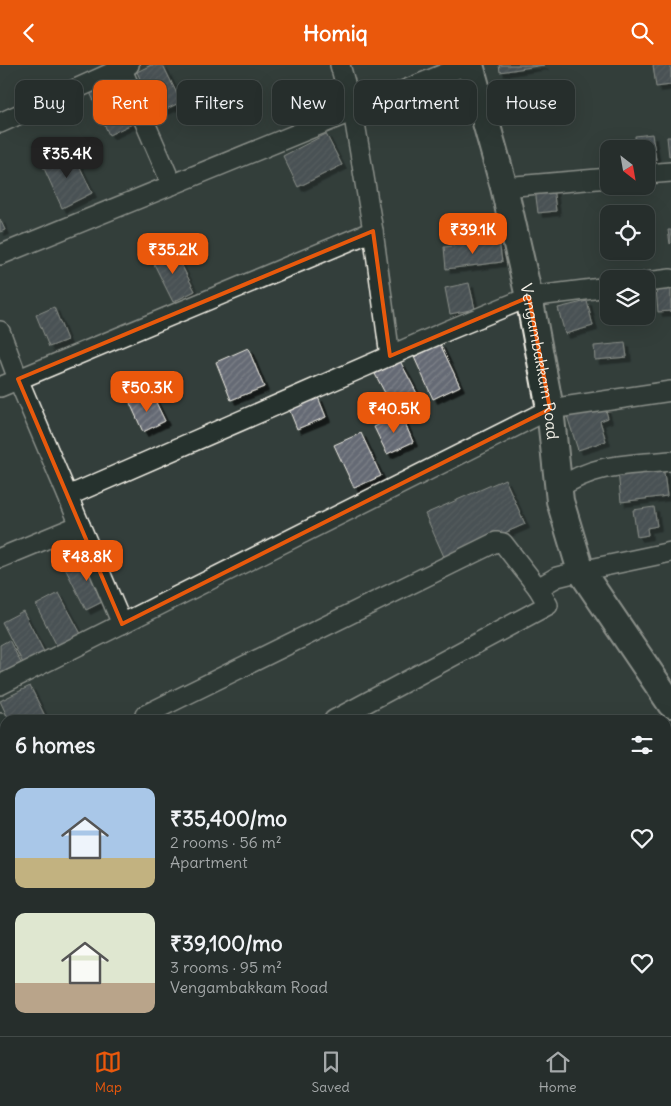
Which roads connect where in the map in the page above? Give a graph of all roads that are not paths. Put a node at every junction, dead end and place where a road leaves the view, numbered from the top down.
1 (340, 65) edge
2 (466, 65) edge
3 (470, 65) edge
4 (124, 66) edge
5 (353, 111) junction
6 (0, 123) edge
7 (671, 172) edge
8 (655, 173) edge
9 (600, 179) edge
10 (172, 185) junction
11 (504, 187) junction
12 (373, 231) junction
13 (0, 255) edge
14 (671, 279) edge
15 (655, 281) edge
16 (600, 288) edge
17 (529, 297) junction
18 (0, 331) edge
19 (390, 356) junction
20 (18, 379) junction
21 (0, 387) edge
22 (671, 391) edge
23 (550, 409) junction
24 (671, 461) edge
25 (559, 488) junction
26 (68, 496) junction
27 (80, 525) junction
28 (671, 552) edge
29 (0, 558) edge
30 (581, 571) junction
31 (538, 588) junction
32 (122, 624) junction
33 (0, 685) edge
34 (671, 704) edge
35 (145, 715) edge
36 (343, 715) edge

1 - 5 street
2 - 5 street
3 - 11 main road, Vengambakkam Road
4 - 6 street
4 - 10 street
5 - 10 street
5 - 12 street
7 - 8 street
9 - 11 street
10 - 13 street
11 - 17 main road, Vengambakkam Road
12 - 19 street
12 - 20 street
14 - 15 street
16 - 17 street
17 - 19 street
17 - 23 main road, Vengambakkam Road
18 - 20 street
19 - 26 street
20 - 21 street
20 - 26 street
22 - 23 street
23 - 25 main road, Vengambakkam Road
23 - 32 street
24 - 25 street
25 - 30 main road, Vengambakkam Road
26 - 27 street
27 - 29 street
27 - 32 street
28 - 30 street
30 - 31 street
30 - 34 main road, Vengambakkam Road
31 - 35 street
31 - 36 street
32 - 33 street

